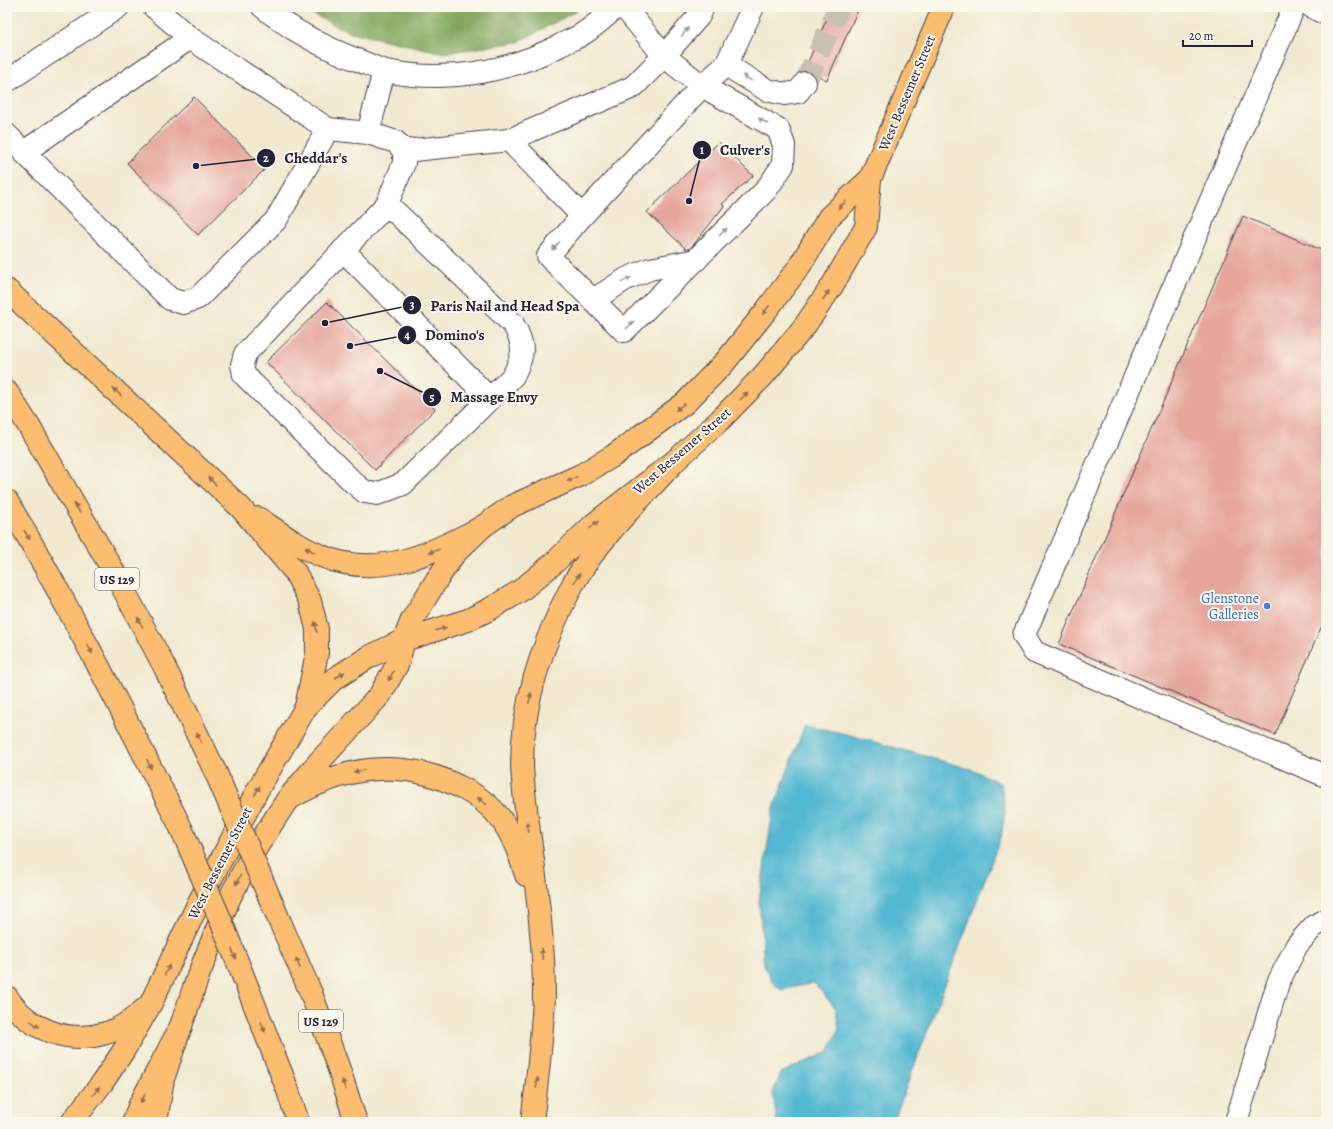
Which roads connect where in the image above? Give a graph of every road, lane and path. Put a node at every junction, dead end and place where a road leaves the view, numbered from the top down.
1 (118, 7) edge
2 (154, 7) edge
3 (263, 7) edge
4 (616, 7) edge
5 (624, 7) edge
6 (703, 7) edge
7 (754, 7) edge
8 (944, 7) edge
9 (1294, 7) edge
10 (1312, 7) edge
11 (1326, 14) edge
12 (190, 38) junction
13 (664, 56) junction
14 (726, 65) junction
15 (384, 70) junction
16 (7, 81) edge
17 (805, 83) tunnel mouth
18 (702, 86) junction
19 (328, 129) junction
20 (368, 133) junction
21 (7, 135) edge
22 (509, 140) junction
23 (404, 151) junction
24 (24, 152) junction
25 (870, 179) junction
26 (388, 204) junction
27 (582, 216) junction
28 (343, 250) junction
29 (696, 260) junction
30 (7, 290) edge
31 (592, 300) junction
32 (7, 392) edge
33 (490, 399) junction
34 (675, 461) junction
35 (7, 501) edge
36 (240, 507) junction
37 (482, 527) junction
38 (404, 640) junction
39 (306, 707) junction
40 (1326, 776) edge
41 (287, 800) junction
42 (1326, 920) edge
43 (540, 922) junction
44 (7, 997) edge
45 (150, 1005) junction
46 (181, 1026) junction
47 (72, 1122) edge
48 (133, 1122) edge
49 (156, 1122) edge
50 (298, 1122) edge
51 (356, 1122) edge
52 (532, 1122) edge
53 (1236, 1122) edge

1 - 16 street
2 - 12 street
3 - 15 street
4 - 15 street
5 - 13 street
13 -> 6 street
7 - 14 street
8 - 25 main road, West Bessemer Street
9 - 40 street
10 - 11 street
12 - 19 street
12 - 24 street
13 - 18 street
13 - 22 street
17 -> 14 street
14 - 18 street
15 - 20 street
18 - 27 street
29 -> 18 street
19 - 20 street
19 - 24 street
20 - 23 street
21 - 24 street
22 - 23 street
22 - 27 street
23 - 26 street
34 -> 25 main road, West Bessemer Street
25 -> 37 main road, West Bessemer Street
26 - 28 street
26 - 33 street
27 -> 31 street
28 - 33 street
28 - 33 street
31 -> 29 street
31 -> 29 street
36 -> 30 main road
51 -> 32 main road, US 129, bridge
38 -> 34 main road, West Bessemer Street
43 -> 34 main road
35 -> 50 main road, bridge
37 -> 36 main road
39 -> 36 main road
37 - 38 main road, West Bessemer Street
39 -> 38 main road, West Bessemer Street
38 -> 41 main road, West Bessemer Street
45 -> 39 main road, West Bessemer Street
43 -> 41 main road
41 -> 46 main road, West Bessemer Street
42 - 53 street
52 -> 43 main road
44 -> 45 main road
47 -> 45 main road, West Bessemer Street
46 -> 48 main road, West Bessemer Street
46 - 49 main road

